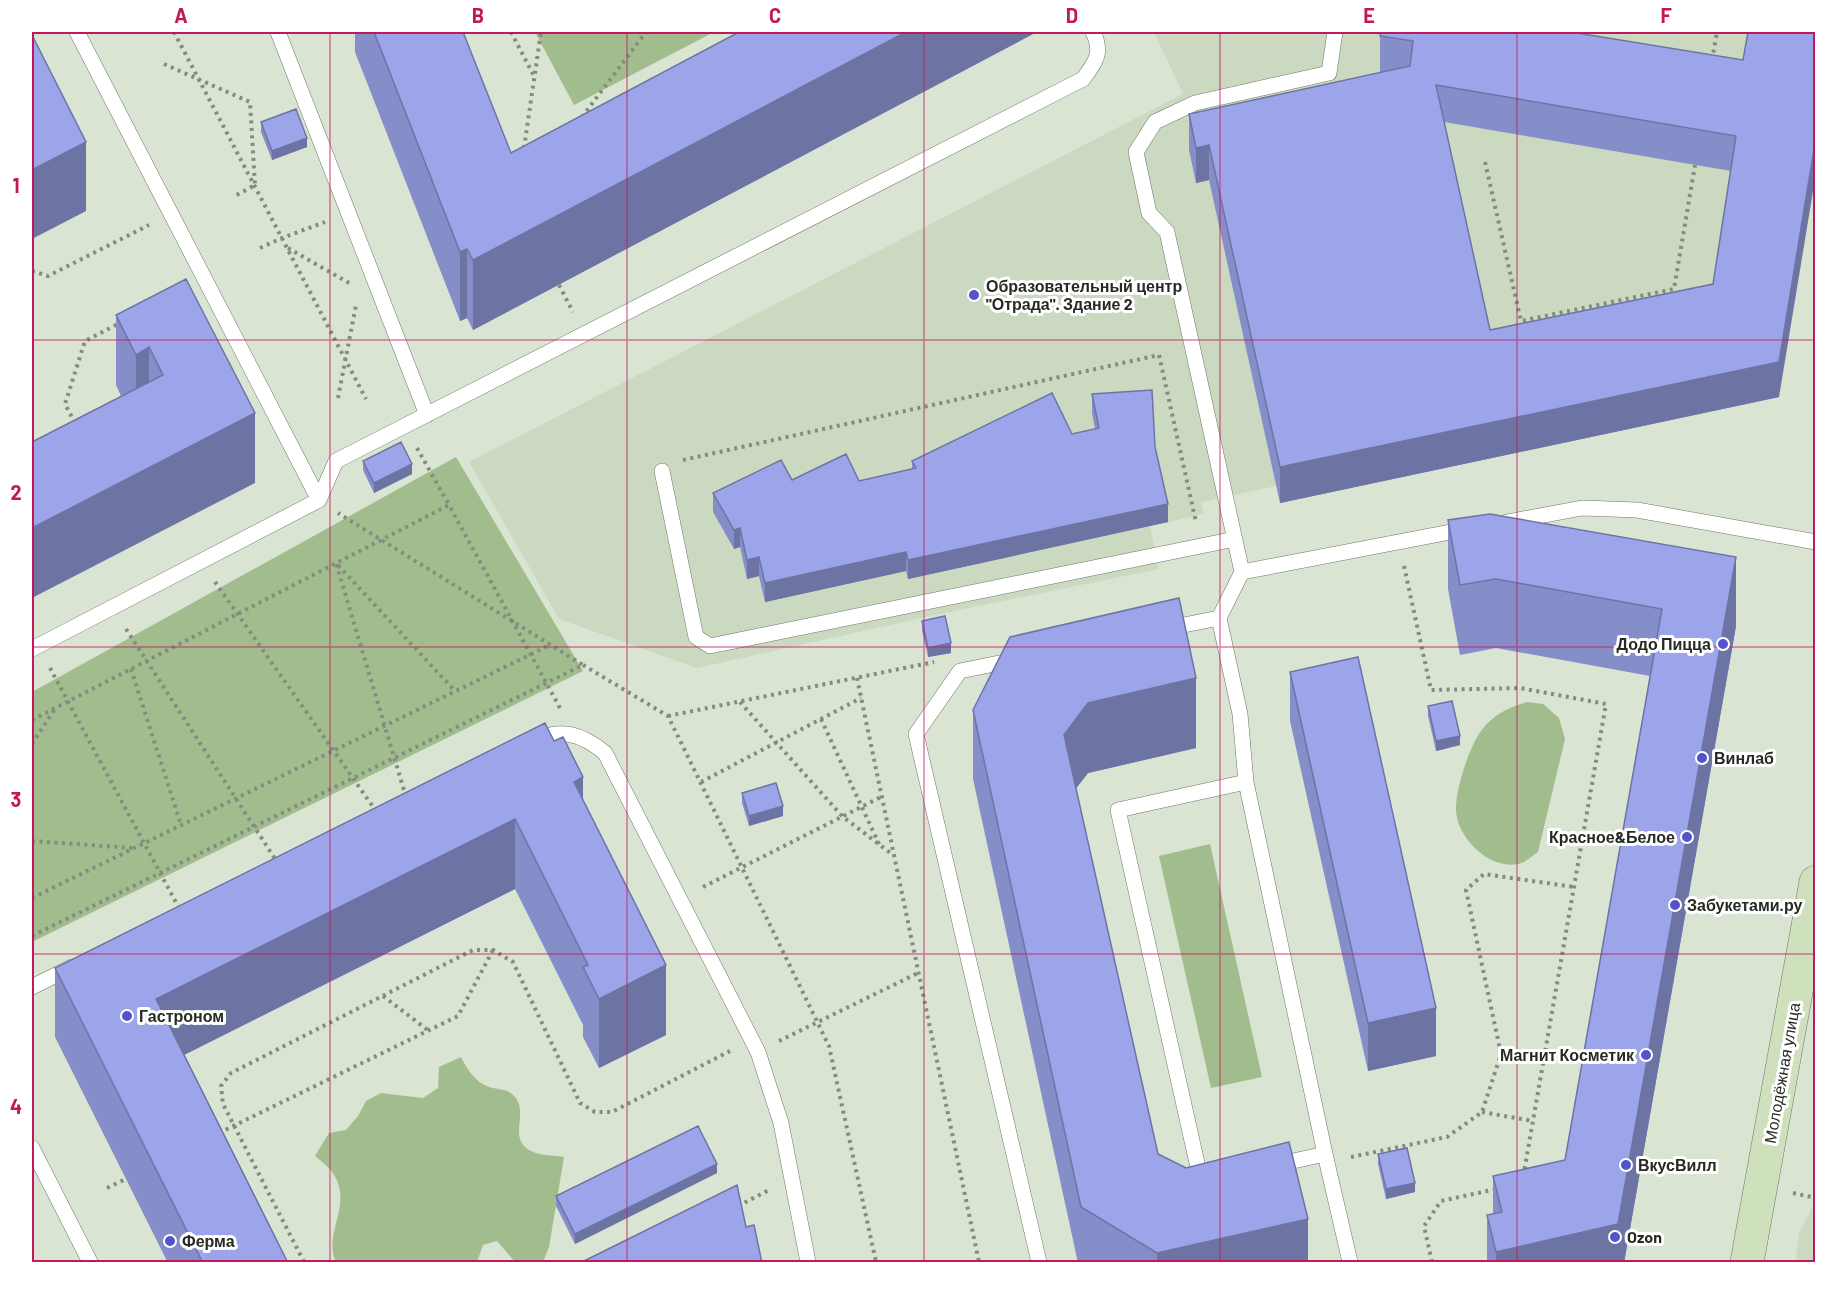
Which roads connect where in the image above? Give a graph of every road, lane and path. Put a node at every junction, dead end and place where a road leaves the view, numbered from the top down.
1 (77, 32) edge
2 (174, 32) edge
3 (278, 32) edge
4 (511, 32) edge
5 (541, 32) edge
6 (646, 32) edge
7 (1093, 32) edge
8 (1335, 32) edge
9 (1717, 32) edge
10 (164, 63) dead end
11 (1711, 66) edge
12 (535, 77) junction
13 (200, 80) junction
14 (576, 124) edge
15 (523, 158) edge
16 (1485, 162) dead end
17 (1695, 165) dead end
18 (255, 185) junction
19 (233, 197) dead end
20 (171, 213) junction
21 (349, 214) junction
22 (282, 238) junction
23 (287, 247) junction
24 (260, 248) dead end
25 (32, 271) edge
26 (359, 289) dead end
27 (357, 301) dead end
28 (125, 321) edge
29 (346, 359) junction
30 (338, 399) dead end
31 (366, 399) dead end
32 (427, 415) junction
33 (405, 426) junction
34 (79, 430) edge
35 (662, 471) joint
36 (319, 500) junction
37 (449, 505) junction
38 (1195, 516) dead end
39 (1235, 539) junction
40 (382, 540) junction
41 (1399, 542) junction
42 (1815, 542) edge
43 (201, 562) junction
44 (336, 564) junction
45 (1242, 572) junction
46 (112, 607) junction
47 (238, 614) junction
48 (1219, 618) junction
49 (512, 619) junction
50 (1151, 632) edge
51 (550, 645) junction
52 (35, 647) edge
53 (531, 654) junction
54 (1027, 657) edge
55 (945, 660) dead end
56 (146, 661) junction
57 (583, 665) junction
58 (130, 669) junction
59 (857, 678) junction
60 (547, 682) junction
61 (455, 692) junction
62 (861, 698) junction
63 (68, 701) junction
64 (740, 702) junction
65 (56, 707) junction
66 (668, 716) junction
67 (821, 719) junction
68 (32, 720) edge
69 (384, 726) junction
70 (563, 732) junction
71 (776, 743) junction
72 (32, 744) edge
73 (517, 748) edge
74 (334, 751) junction
75 (394, 758) junction
76 (353, 778) junction
77 (701, 782) junction
78 (1246, 782) junction
79 (881, 797) junction
80 (236, 798) junction
81 (407, 802) edge
82 (861, 806) junction
83 (380, 816) edge
84 (842, 816) junction
85 (181, 825) junction
86 (254, 826) junction
87 (32, 841) edge
88 (145, 843) junction
89 (879, 845) junction
90 (134, 848) junction
91 (894, 856) junction
92 (279, 865) edge
93 (742, 867) junction
94 (160, 873) junction
95 (1815, 882) edge
96 (1574, 887) junction
97 (32, 898) edge
98 (680, 899) junction
99 (182, 913) edge
100 (32, 936) edge
101 (493, 950) junction
102 (85, 960) edge
103 (918, 973) junction
104 (32, 987) edge
105 (383, 996) junction
106 (818, 1022) junction
107 (429, 1030) junction
108 (755, 1045) junction
109 (1482, 1112) junction
110 (1533, 1120) junction
111 (234, 1125) junction
112 (214, 1136) edge
113 (32, 1148) edge
114 (1325, 1158) junction
115 (1257, 1169) edge
116 (1523, 1173) edge
117 (1224, 1176) edge
118 (126, 1179) dead end
119 (791, 1180) junction
120 (107, 1188) dead end
121 (1499, 1188) edge
122 (1784, 1191) dead end
123 (1815, 1198) edge
124 (737, 1206) edge
125 (90, 1263) edge
126 (304, 1263) edge
127 (808, 1263) edge
128 (876, 1263) edge
129 (979, 1263) edge
130 (1039, 1263) edge
131 (1350, 1263) edge
132 (1432, 1263) edge
133 (1747, 1263) edge

1 - 20 lane
2 - 13 path
3 - 21 lane
4 - 12 path
5 - 12 path
6 - 14 path
7 - 32 lane
8 - 39 lane
9 - 11 path
10 - 13 path
12 - 15 path
13 - 18 path
13 - 18 path
16 - 17 path
18 - 19 path
18 - 22 path
20 - 25 path
20 - 36 lane
21 - 22 path
21 - 32 lane
22 - 23 path
22 - 24 path
23 - 26 path
23 - 29 path
27 - 29 path
28 - 34 path
29 - 30 path
29 - 31 path
32 - 33 lane
33 - 36 lane
33 - 37 path
35 - 38 path
35 - 39 lane
36 - 40 path
36 - 43 lane
37 - 40 path
37 - 49 path
39 - 45 lane
40 - 44 path
40 - 49 path
41 - 42 lane
41 - 45 lane
41 - 96 path
43 - 46 lane
43 - 47 path
44 - 47 path
44 - 61 path
44 - 69 path
45 - 48 lane
46 - 52 lane
46 - 56 path
47 - 56 path
47 - 74 path
48 - 50 lane
48 - 78 lane
49 - 51 path
49 - 53 path
51 - 53 path
51 - 57 path
52 - 63 path
53 - 60 path
53 - 61 path
54 - 130 lane
55 - 59 path
56 - 58 path
56 - 80 path
57 - 60 path
57 - 66 path
58 - 63 path
58 - 85 path
59 - 62 path
59 - 64 path
60 - 70 path
60 - 75 path
61 - 69 path
62 - 67 path
62 - 79 path
63 - 65 path
63 - 88 path
64 - 66 path
64 - 71 path
65 - 68 path
65 - 72 path
66 - 77 path
67 - 71 path
67 - 82 path
69 - 74 path
69 - 75 path
70 - 73 lane
70 - 98 lane
71 - 77 path
71 - 84 path
74 - 76 path
74 - 80 path
75 - 76 path
75 - 81 path
76 - 83 path
76 - 86 path
77 - 93 path
78 - 114 lane
78 - 117 lane
79 - 82 path
79 - 91 path
80 - 85 path
80 - 86 path
82 - 84 path
82 - 89 path
84 - 89 path
84 - 93 path
85 - 88 path
86 - 92 path
86 - 94 path
87 - 90 path
88 - 90 path
88 - 94 path
89 - 91 path
90 - 97 path
91 - 103 path
93 - 98 path
93 - 106 path
94 - 99 path
94 - 100 path
95 - 133 street, Молодёжная улица
96 - 109 path
96 - 110 path
98 - 108 lane
101 - 105 path
101 - 107 path
101 - 108 path
102 - 104 lane
103 - 106 path
103 - 129 path
105 - 107 path
105 - 111 path
106 - 108 path
106 - 128 path
107 - 111 path
108 - 119 lane
109 - 110 path
109 - 114 path
110 - 116 path
111 - 112 path
111 - 126 path
113 - 125 lane
114 - 115 lane
114 - 131 lane
118 - 120 path
119 - 124 path
119 - 127 lane
121 - 132 path
122 - 123 path

